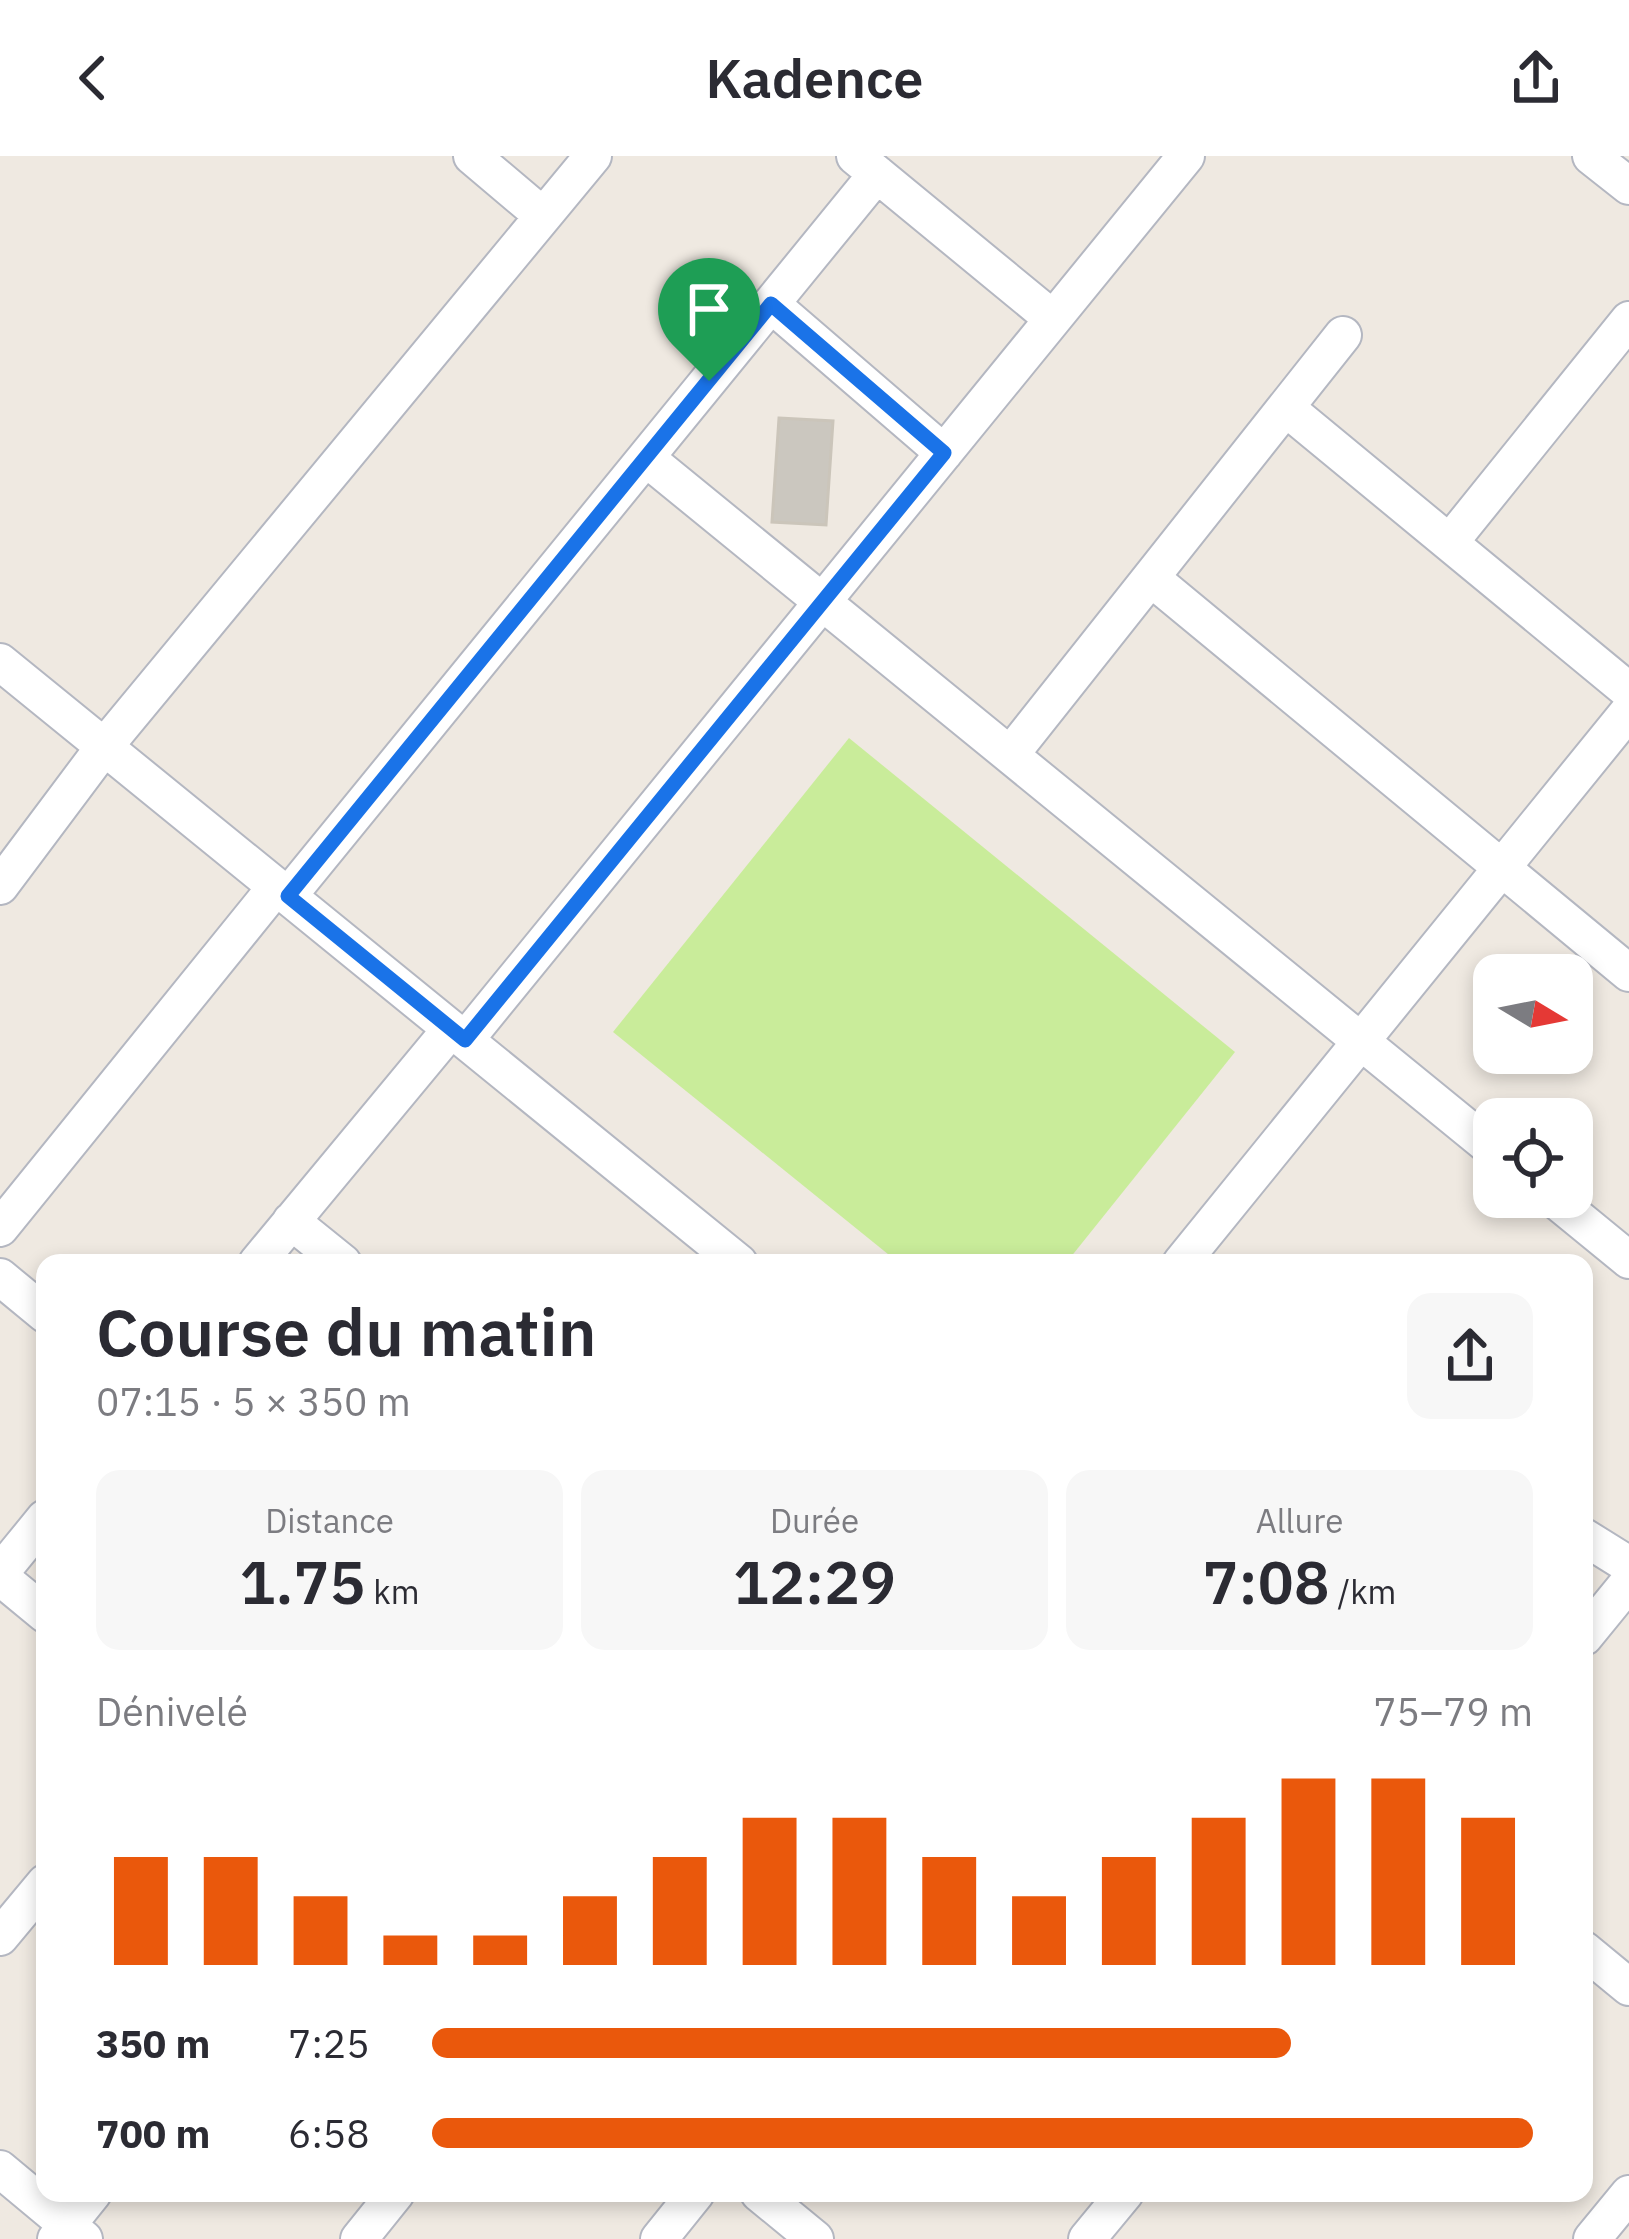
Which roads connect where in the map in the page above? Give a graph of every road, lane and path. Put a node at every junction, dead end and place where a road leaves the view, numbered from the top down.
1 (472, 156) edge
2 (593, 156) edge
3 (1186, 156) edge
4 (1591, 156) edge
5 (866, 165) edge
6 (1629, 186) edge
7 (544, 215) junction
8 (771, 304) junction
9 (1054, 319) junction
10 (1629, 320) edge
11 (1343, 335) dead end
12 (1286, 408) junction
13 (944, 453) junction
14 (646, 458) junction
15 (1450, 542) junction
16 (1151, 578) junction
17 (822, 602) junction
18 (0, 662) edge
19 (1629, 691) edge
20 (1629, 711) edge
21 (104, 747) junction
22 (1010, 755) junction
23 (1502, 868) junction
24 (0, 886) edge
25 (282, 892) junction
26 (1629, 973) edge
27 (458, 1034) junction
28 (1361, 1041) junction
29 (1473, 1133) edge
30 (1578, 1218) edge
31 (291, 1221) junction
32 (0, 1228) edge
33 (264, 1254) edge
34 (332, 1254) edge
35 (728, 1254) edge
36 (1188, 1254) edge
37 (1629, 1260) edge
38 (0, 1276) edge
39 (36, 1306) edge
40 (36, 1530) edge
41 (1593, 1543) edge
42 (1629, 1565) edge
43 (0, 1575) edge
44 (1629, 1582) edge
45 (36, 1606) edge
46 (1593, 1626) edge
47 (36, 1894) edge
48 (0, 1937) edge
49 (1593, 1958) edge
50 (1629, 1987) edge
51 (0, 2169) edge
52 (1629, 2194) edge
53 (88, 2202) edge
54 (389, 2202) edge
55 (689, 2202) edge
56 (770, 2202) edge
57 (1118, 2202) edge
58 (69, 2234) edge
59 (359, 2239) edge
60 (658, 2239) edge
61 (815, 2239) edge
62 (1087, 2239) edge
63 (1592, 2239) edge

1 - 7 street
2 - 7 street
3 - 9 street
4 - 6 street
5 - 8 street
5 - 9 street
7 - 21 street
8 - 13 street
8 - 14 street
9 - 13 street
10 - 15 street
11 - 12 street
12 - 15 street
12 - 16 street
13 - 17 street
14 - 17 street
14 - 25 street
15 - 19 street
16 - 22 street
16 - 23 street
17 - 22 street
17 - 27 street
18 - 21 street
20 - 23 street
21 - 24 street
21 - 25 street
22 - 28 street
23 - 26 street
23 - 28 street
25 - 27 street
25 - 32 street
27 - 31 street
27 - 35 street
28 - 29 street
28 - 36 street
30 - 37 street
31 - 33 street
31 - 34 street
38 - 39 street
40 - 43 street
41 - 42 street
43 - 45 street
44 - 46 street
47 - 48 street
49 - 50 street
51 - 58 street
52 - 63 street
53 - 58 street
54 - 59 street
55 - 60 street
56 - 61 street
57 - 62 street

